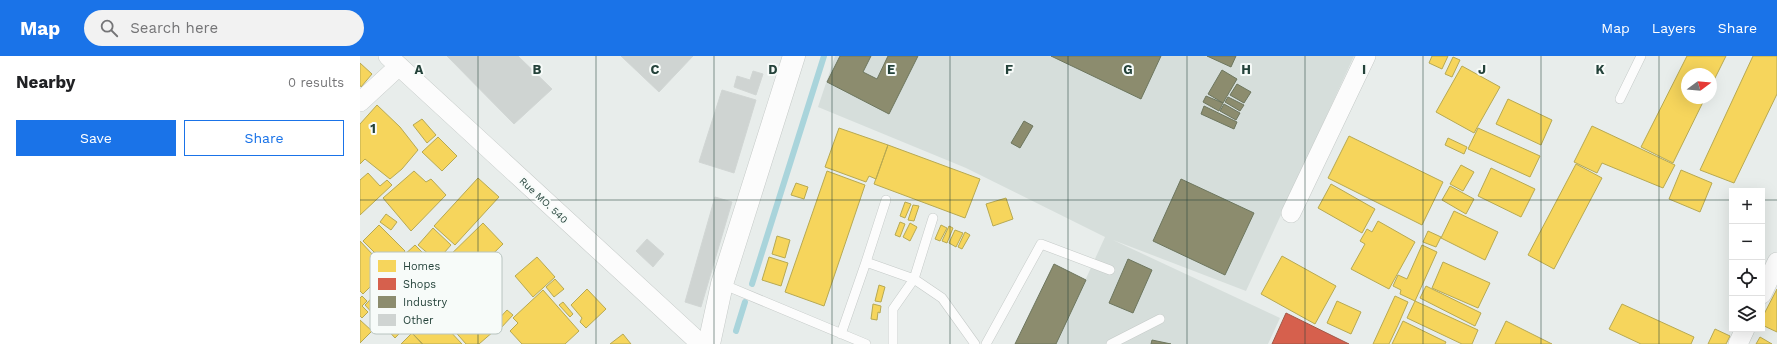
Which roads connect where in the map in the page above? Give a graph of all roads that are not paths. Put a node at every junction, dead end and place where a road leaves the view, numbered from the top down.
1 (794, 56) edge
2 (1366, 56) edge
3 (1641, 56) edge
4 (394, 61) edge
5 (1620, 99) dead end
6 (360, 102) edge
7 (886, 200) dead end
8 (1291, 213) dead end
9 (933, 218) dead end
10 (866, 262) junction
11 (1777, 262) edge
12 (1110, 270) dead end
13 (914, 278) junction
14 (722, 284) junction
15 (1765, 288) edge
16 (1160, 319) dead end
17 (1744, 332) edge
18 (841, 334) junction
19 (701, 344) edge
20 (709, 344) edge
21 (866, 344) edge
22 (893, 344) edge
23 (975, 344) edge
24 (986, 344) edge
25 (1111, 344) edge
26 (1738, 344) edge

1 - 14 street
2 - 8 street
3 - 5 lane
4 - 6 street
4 - 19 street, Rue MO. 540
7 - 10 lane
9 - 13 lane
10 - 13 lane
10 - 18 lane
11 - 15 street
12 - 24 lane
13 - 22 lane
13 - 23 lane
14 - 18 lane
14 - 20 street
16 - 25 lane
17 - 26 street
18 - 21 lane

